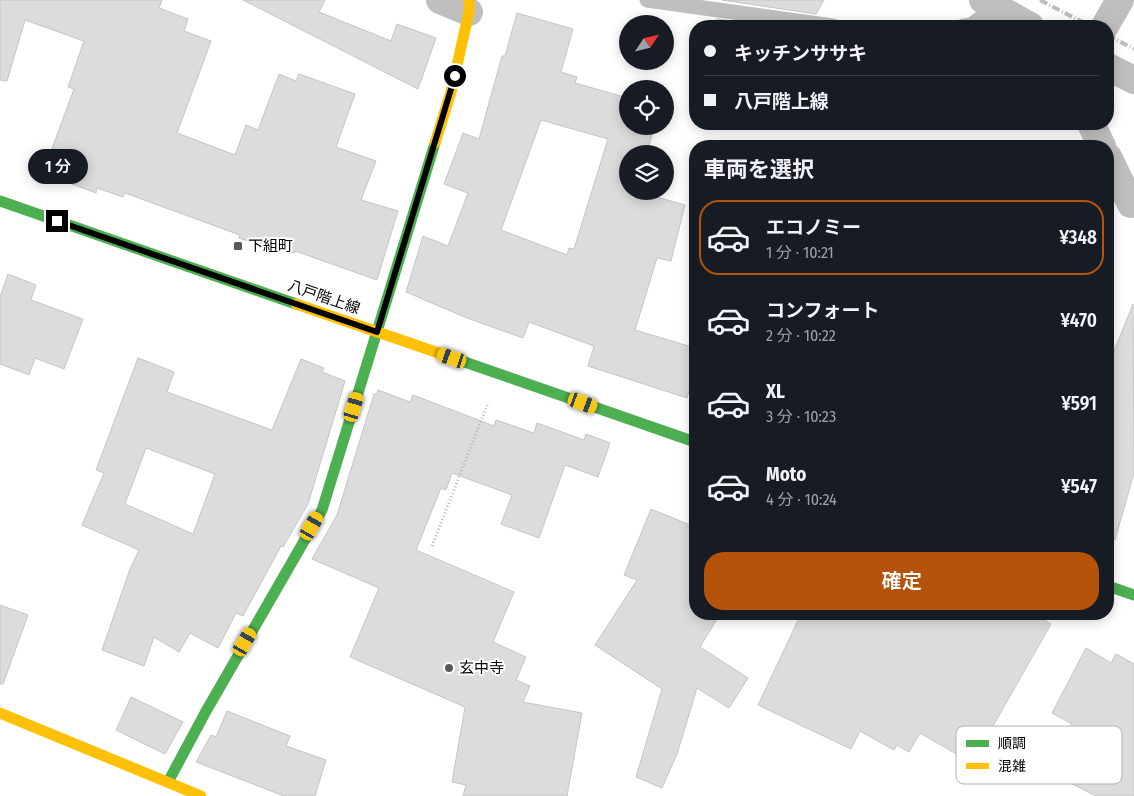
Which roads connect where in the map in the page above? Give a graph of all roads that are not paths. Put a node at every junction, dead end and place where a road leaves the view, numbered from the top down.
1 (440, 0) edge
2 (647, 0) edge
3 (1120, 0) edge
4 (989, 3) edge
5 (469, 6) edge
6 (790, 20) edge
7 (974, 20) edge
8 (1019, 20) edge
9 (1108, 20) edge
10 (1114, 70) edge
11 (1134, 80) edge
12 (1114, 169) edge
13 (0, 201) edge
14 (1131, 204) dead end
15 (377, 332) junction
16 (689, 440) edge
17 (1114, 588) edge
18 (1134, 595) edge
19 (0, 713) edge
20 (168, 782) junction
21 (201, 796) edge

1 - 5 street
2 - 6 lane
3 - 9 street
4 - 7 lane
4 - 8 street
5 - 15 street
10 - 11 street
12 - 14 street
13 - 15 street, 八戸階上線
15 - 16 street, 八戸階上線
15 - 20 street
17 - 18 street
19 - 20 street
20 - 21 street

